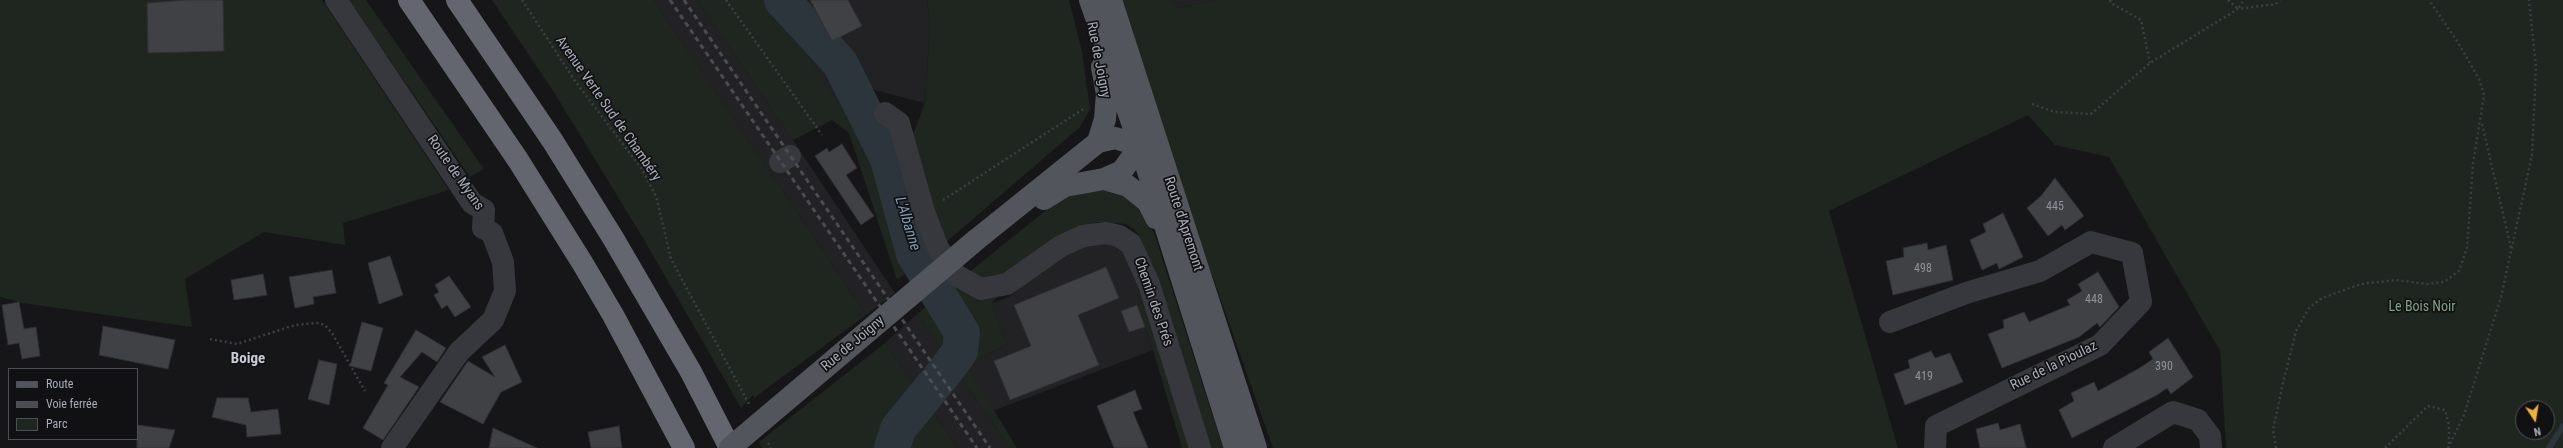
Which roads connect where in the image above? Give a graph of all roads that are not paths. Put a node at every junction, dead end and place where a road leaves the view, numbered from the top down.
1 (336, 0) edge
2 (409, 0) edge
3 (457, 0) edge
4 (1086, 0) edge
5 (1090, 0) edge
6 (1111, 0) edge
7 (884, 112) dead end
8 (1098, 142) junction
9 (1150, 142) junction
10 (1104, 180) junction
11 (976, 240) junction
12 (1170, 243) junction
13 (1890, 322) dead end
14 (392, 448) edge
15 (684, 448) edge
16 (730, 448) edge
17 (1200, 448) edge
18 (1234, 448) edge
19 (1256, 448) edge
20 (1935, 448) edge
21 (2114, 448) edge
22 (2211, 448) edge

1 - 14 street, Route de Myans
2 - 15 highway
3 - 16 highway
4 - 8 main road, Rue de Joigny
5 - 9 main road, Route d'Apremont
6 - 9 main road, Route d'Apremont
7 - 17 street, Chemin des Prés
8 - 9 main road, Rue de Joigny
8 - 11 main road, Rue de Joigny
9 - 10 main road, Rue de Joigny
9 - 12 main road, Route d'Apremont
9 - 19 main road, Route d'Apremont
10 - 11 main road, Rue de Joigny
10 - 12 main road, Rue de Joigny
11 - 16 main road, Rue de Joigny, bridge
12 - 18 main road, Route d'Apremont
13 - 20 street, Rue de la Pioulaz
21 - 22 street

